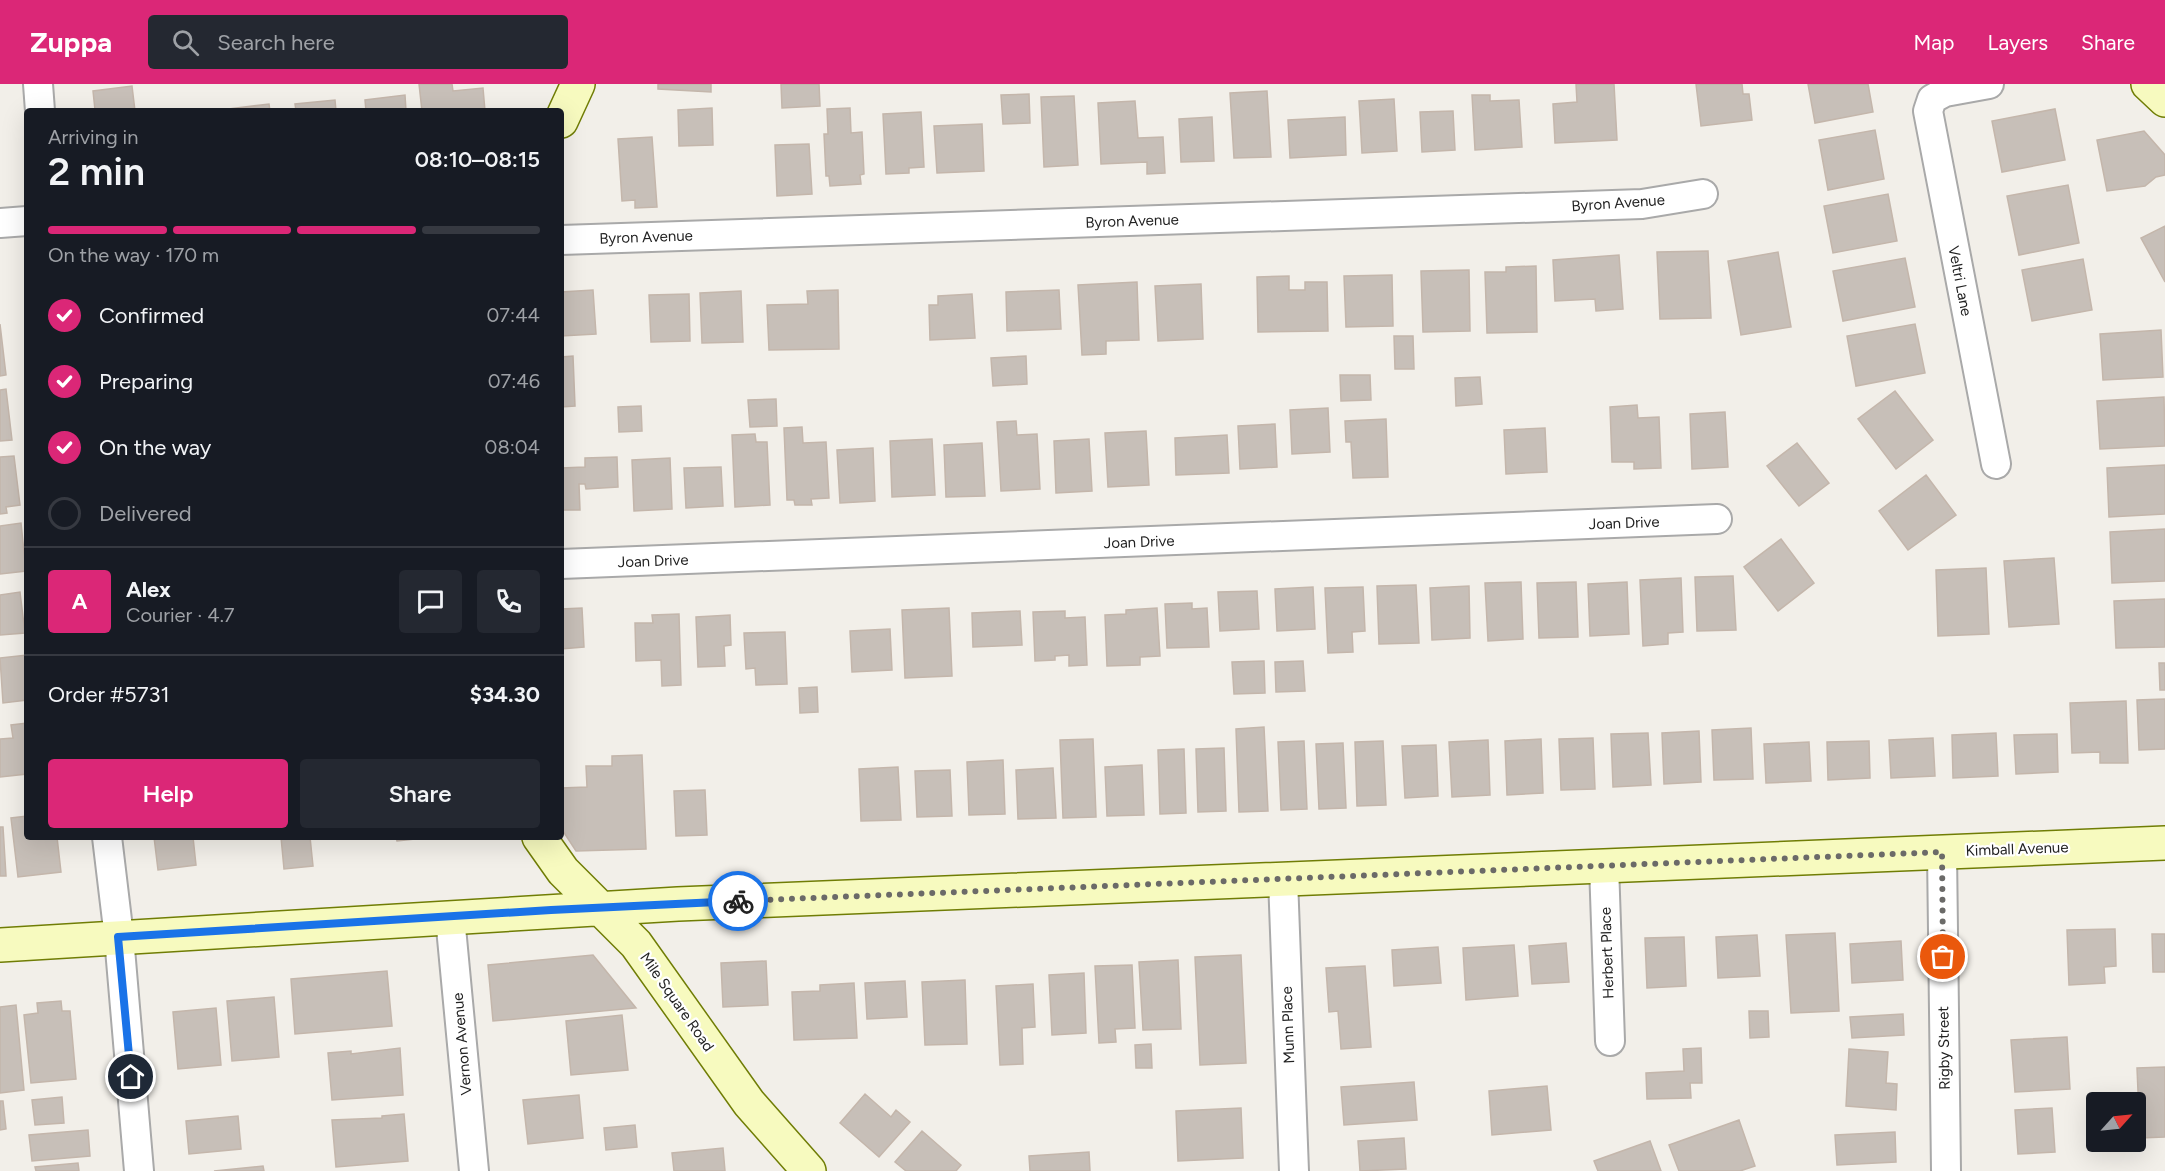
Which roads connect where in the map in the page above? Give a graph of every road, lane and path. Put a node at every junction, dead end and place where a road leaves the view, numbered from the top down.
1 (38, 84) edge
2 (578, 84) edge
3 (1989, 84) edge
4 (2148, 84) edge
5 (2165, 100) edge
6 (40, 108) edge
7 (564, 114) edge
8 (1702, 194) dead end
9 (24, 221) edge
10 (0, 223) edge
11 (564, 240) edge
12 (1995, 464) dead end
13 (1717, 519) dead end
14 (564, 564) edge
15 (107, 840) edge
16 (541, 840) edge
17 (2165, 843) edge
18 (1942, 852) junction
19 (1605, 865) junction
20 (1283, 879) junction
21 (599, 908) junction
22 (450, 917) junction
23 (118, 937) junction
24 (0, 945) edge
25 (1610, 1041) dead end
26 (139, 1171) edge
27 (474, 1171) edge
28 (809, 1171) edge
29 (1294, 1171) edge
30 (1946, 1171) edge

1 - 6 street
2 - 7 street
3 - 12 street, Veltri Lane
4 - 5 street
8 - 11 street, Byron Avenue
9 - 10 street
13 - 14 street, Joan Drive
15 - 23 street
16 - 21 street, Mile Square Road
17 - 18 street, Kimball Avenue
18 - 19 street, Kimball Avenue
18 - 30 street, Rigby Street
19 - 20 street, Kimball Avenue
19 - 25 street, Herbert Place
20 - 21 street, Kimball Avenue
20 - 29 street, Munn Place
21 - 22 street, Kimball Avenue
21 - 28 street, Mile Square Road
22 - 23 street, Kimball Avenue
22 - 27 street, Vernon Avenue
23 - 24 street, Kimball Avenue
23 - 26 street

